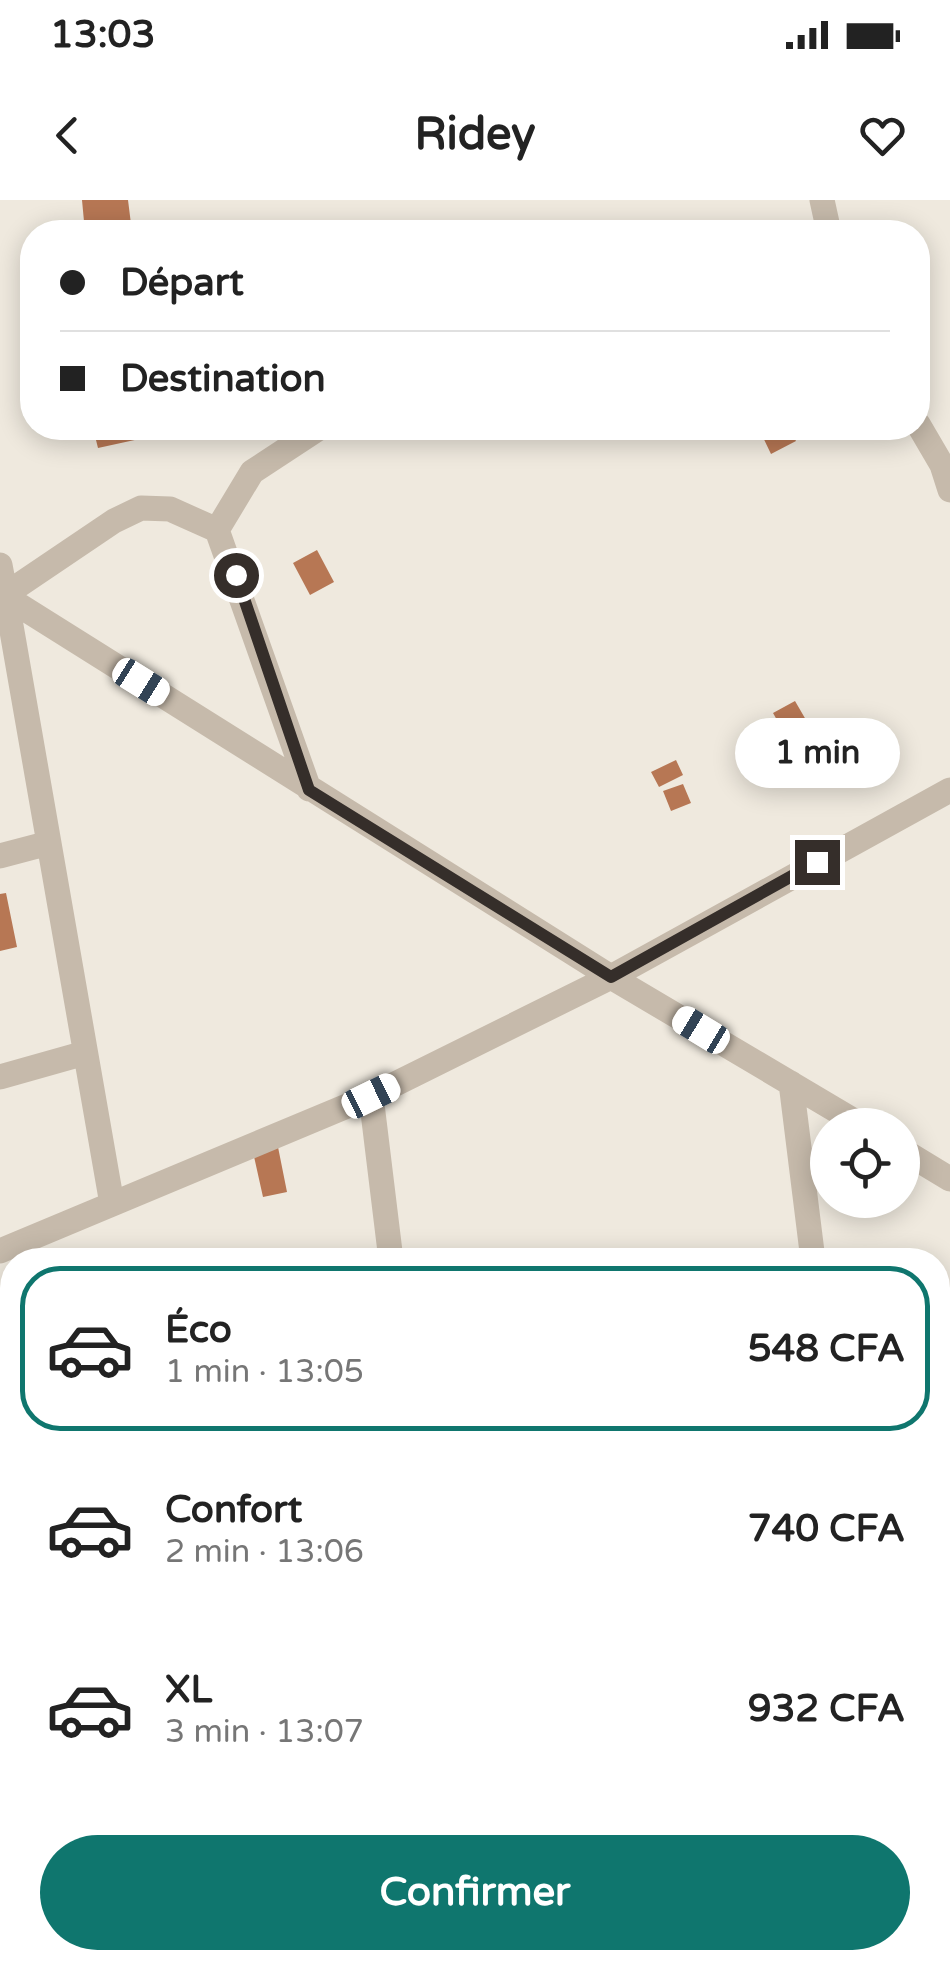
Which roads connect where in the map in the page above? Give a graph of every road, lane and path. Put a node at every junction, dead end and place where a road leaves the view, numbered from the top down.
1 (301, 440) edge
2 (927, 440) edge
3 (950, 490) edge
4 (217, 530) junction
5 (0, 565) edge
6 (2, 596) edge
7 (309, 790) junction
8 (950, 790) edge
9 (49, 843) junction
10 (0, 856) edge
11 (611, 977) junction
12 (86, 1053) junction
13 (0, 1077) edge
14 (791, 1083) junction
15 (371, 1096) junction
16 (832, 1108) edge
17 (920, 1161) edge
18 (950, 1179) edge
19 (112, 1204) junction
20 (7, 1248) edge
21 (390, 1248) edge
22 (812, 1248) edge

1 - 4 street
2 - 3 street
4 - 6 street
4 - 7 street
5 - 6 street
6 - 7 street
6 - 9 street
7 - 11 street
8 - 11 street
9 - 10 street
9 - 12 street
11 - 14 street
11 - 15 street
12 - 13 street
12 - 19 street
14 - 16 street
14 - 22 street
15 - 19 street
15 - 21 street
17 - 18 street
19 - 20 street

